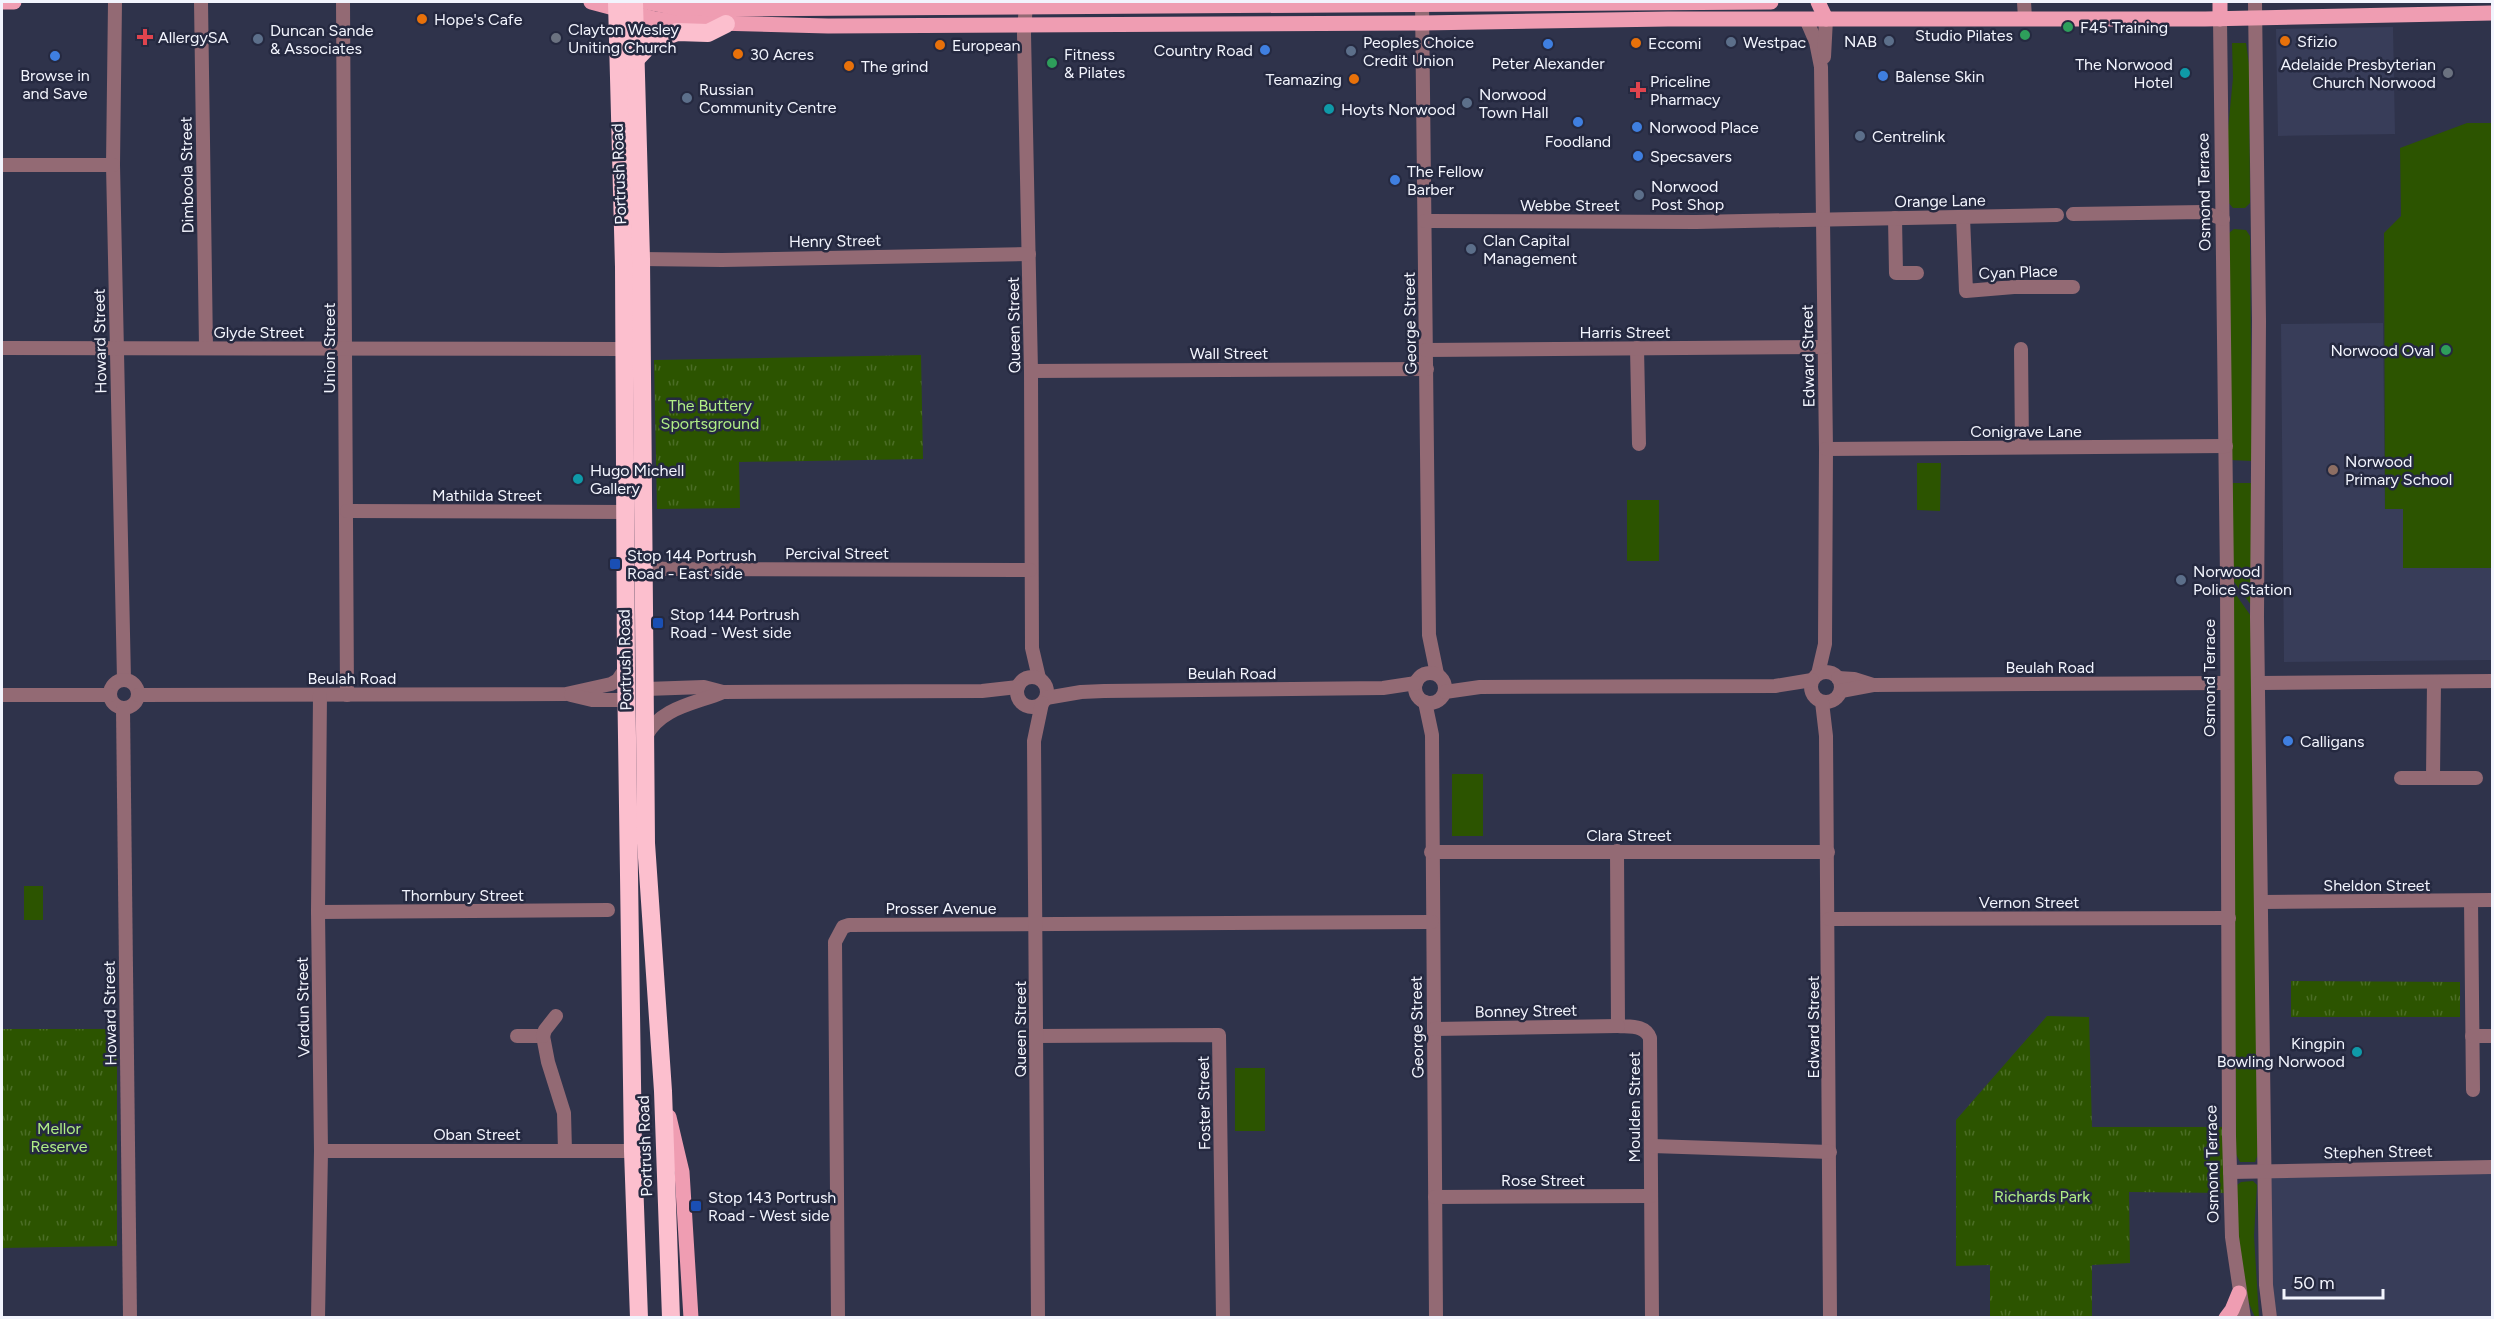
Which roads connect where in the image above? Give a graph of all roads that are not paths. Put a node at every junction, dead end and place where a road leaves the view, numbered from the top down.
1 (2, 2) edge
2 (14, 2) edge
3 (115, 2) edge
4 (201, 2) edge
5 (343, 2) edge
6 (591, 2) edge
7 (1771, 2) edge
8 (1818, 2) edge
9 (2024, 2) edge
10 (2220, 2) edge
11 (2255, 2) edge
12 (1422, 3) edge
13 (1025, 4) edge
14 (1225, 4) edge
15 (630, 5) edge
16 (828, 5) edge
17 (2462, 7) edge
18 (776, 9) junction
19 (2493, 13) edge
20 (2025, 18) junction
21 (2255, 18) junction
22 (1806, 19) junction
23 (1826, 19) junction
24 (2220, 19) junction
25 (1226, 23) junction
26 (1422, 23) junction
27 (726, 24) junction
28 (1024, 24) junction
29 (776, 25) junction
30 (828, 26) junction
31 (634, 61) junction
32 (1821, 67) junction
33 (2, 165) edge
34 (113, 165) junction
35 (2056, 214) dead end
36 (2073, 214) dead end
37 (1963, 217) junction
38 (1895, 218) junction
39 (1824, 219) junction
40 (2223, 219) junction
41 (1425, 221) junction
42 (1029, 254) junction
43 (641, 259) junction
44 (1917, 273) dead end
45 (2073, 287) dead end
46 (1824, 347) junction
47 (2, 348) edge
48 (116, 348) junction
49 (206, 348) junction
50 (346, 348) junction
51 (1637, 348) junction
52 (625, 349) junction
53 (2021, 349) dead end
54 (1426, 350) junction
55 (1427, 369) junction
56 (1031, 371) junction
57 (1639, 444) dead end
58 (2226, 446) junction
59 (2022, 447) junction
60 (1826, 449) junction
61 (347, 511) junction
62 (627, 512) junction
63 (1030, 570) junction
64 (644, 571) junction
65 (626, 668) junction
66 (124, 680) junction
67 (2493, 681) edge
68 (2434, 682) junction
69 (2227, 683) junction
70 (2259, 683) junction
71 (1826, 687) junction
72 (1430, 688) junction
73 (646, 689) junction
74 (723, 692) junction
75 (1033, 692) junction
76 (566, 694) junction
77 (2, 695) edge
78 (110, 695) junction
79 (138, 695) junction
80 (320, 695) junction
81 (347, 695) junction
82 (627, 700) junction
83 (123, 708) junction
84 (646, 736) junction
85 (2476, 777) dead end
86 (2401, 778) dead end
87 (2433, 778) junction
88 (629, 847) junction
89 (1617, 851) junction
90 (1431, 852) junction
91 (1828, 852) junction
92 (2493, 900) edge
93 (2471, 901) junction
94 (2261, 902) junction
95 (608, 910) dead end
96 (318, 912) junction
97 (2229, 918) junction
98 (1829, 919) junction
99 (1432, 922) junction
100 (1036, 924) junction
101 (556, 1016) dead end
102 (1618, 1026) junction
103 (1434, 1029) junction
104 (1036, 1035) junction
105 (517, 1036) dead end
106 (543, 1036) junction
107 (2472, 1036) junction
108 (2493, 1036) edge
109 (2473, 1090) dead end
110 (663, 1091) junction
111 (1652, 1146) junction
112 (633, 1150) junction
113 (321, 1151) junction
114 (566, 1151) junction
115 (1830, 1152) junction
116 (2493, 1167) edge
117 (2230, 1172) junction
118 (2265, 1172) junction
119 (1651, 1196) junction
120 (1435, 1197) junction
121 (2239, 1293) junction
122 (637, 1314) edge
123 (130, 1317) edge
124 (318, 1317) edge
125 (671, 1317) edge
126 (691, 1317) edge
127 (838, 1317) edge
128 (1038, 1317) edge
129 (1223, 1317) edge
130 (1436, 1317) edge
131 (1652, 1317) edge
132 (1830, 1317) edge
133 (2226, 1317) edge
134 (2244, 1317) edge
135 (2270, 1317) edge

1 - 2 main road
3 - 34 street, Howard Street
4 - 49 street, Dimboola Street
5 - 50 street, Union Street
6 - 15 main road
7 - 12 main road
8 - 23 main road
9 - 20 street
10 - 24 main road, Osmond Terrace
11 - 21 street
12 - 14 main road
12 - 26 street, George Street
13 - 14 main road
13 - 16 main road
13 - 28 street, Queen Street
14 - 25 street
15 - 18 main road
15 - 27 main road
15 - 31 highway, Portrush Road
15 - 52 highway, Portrush Road
16 - 18 main road
16 - 30 street
17 - 19 main road
17 - 21 main road
18 - 29 main road
20 - 23 main road
20 - 24 main road
21 - 24 main road
21 - 70 street
22 - 23 main road
22 - 26 main road
22 - 32 street, Edward Street
23 - 32 street, Edward Street
24 - 40 street, Osmond Terrace
25 - 26 main road
25 - 28 main road
26 - 41 street, George Street
27 - 29 main road
27 - 31 highway
28 - 30 main road
28 - 42 street, Queen Street
29 - 30 main road
31 - 43 highway, Portrush Road
32 - 39 street, Edward Street
33 - 34 street
34 - 48 street, Howard Street
35 - 37 street, Orange Lane
36 - 40 street
37 - 38 street, Orange Lane
37 - 45 street, Cyan Place
38 - 39 street, Orange Lane
38 - 44 street
39 - 41 street, Webbe Street
39 - 46 street, Edward Street
40 - 58 street, Osmond Terrace
41 - 54 street, George Street
42 - 43 street, Henry Street
42 - 56 street, Queen Street
43 - 64 highway, Portrush Road
46 - 51 street, Harris Street
46 - 60 street, Edward Street
47 - 48 street, Glyde Street
48 - 49 street, Glyde Street
48 - 66 street, Howard Street
49 - 50 street, Glyde Street
50 - 52 street, Glyde Street
50 - 61 street, Union Street
51 - 54 street, Harris Street
51 - 57 street
52 - 62 highway, Portrush Road
53 - 59 street
54 - 55 street, George Street
55 - 56 street, Wall Street
55 - 72 street, George Street
56 - 63 street, Queen Street
58 - 59 street, Conigrave Lane
58 - 69 street, Osmond Terrace
59 - 60 street, Conigrave Lane
60 - 71 street, Edward Street
61 - 62 street, Mathilda Street
61 - 81 street, Union Street
62 - 65 highway, Portrush Road
63 - 64 street, Percival Street
63 - 75 street, Queen Street
64 - 73 highway, Portrush Road
64 - 82 highway
65 - 76 street, Beulah Road
65 - 82 highway, Portrush Road
66 - 78 street
66 - 79 street
67 - 68 street
68 - 70 street
68 - 87 street
69 - 71 street, Beulah Road
69 - 97 street, Osmond Terrace
70 - 94 street
71 - 72 street, Beulah Road
71 - 91 street, Edward Street
72 - 75 street, Beulah Road
72 - 90 street, George Street
73 - 74 street, Beulah Road
73 - 84 highway, Portrush Road
73 - 88 highway
74 - 75 street, Beulah Road
74 - 84 street, Beulah Road
75 - 100 street, Queen Street
76 - 81 street, Beulah Road
76 - 82 street, Beulah Road
77 - 78 street
78 - 83 street
79 - 80 street, Beulah Road
79 - 83 street
80 - 81 street, Beulah Road
80 - 96 street, Verdun Street
82 - 88 highway, Portrush Road
83 - 123 street, Howard Street
84 - 110 highway, Portrush Road
85 - 87 street
86 - 87 street
88 - 112 highway, Portrush Road
89 - 90 street, Clara Street
89 - 91 street, Clara Street
89 - 102 street
90 - 99 street, George Street
91 - 98 street, Edward Street
92 - 93 street, Sheldon Street
93 - 94 street, Sheldon Street
93 - 107 street
94 - 118 street
95 - 96 street, Thornbury Street
96 - 113 street, Verdun Street
97 - 98 street, Vernon Street
97 - 117 street, Osmond Terrace
98 - 115 street, Edward Street
99 - 100 street, Prosser Avenue
99 - 103 street, George Street
100 - 104 street, Queen Street
100 - 127 street, Prosser Avenue
101 - 106 street
102 - 103 street, Bonney Street
102 - 111 street, Moulden Street
103 - 120 street, George Street
104 - 128 street, Queen Street
104 - 129 street, Foster Street
105 - 106 street
106 - 114 street
107 - 108 street
107 - 109 street
110 - 125 highway, Portrush Road
110 - 126 main road
111 - 115 street
111 - 119 street, Moulden Street
112 - 114 street, Oban Street
112 - 122 highway, Portrush Road
113 - 114 street, Oban Street
113 - 124 street, Verdun Street
115 - 132 street, Edward Street
116 - 118 street, Stephen Street
117 - 118 street, Stephen Street
117 - 121 street, Osmond Terrace
118 - 135 street
119 - 120 street, Rose Street
119 - 131 street, Moulden Street
120 - 130 street, George Street
121 - 133 main road
121 - 134 street, Osmond Terrace

